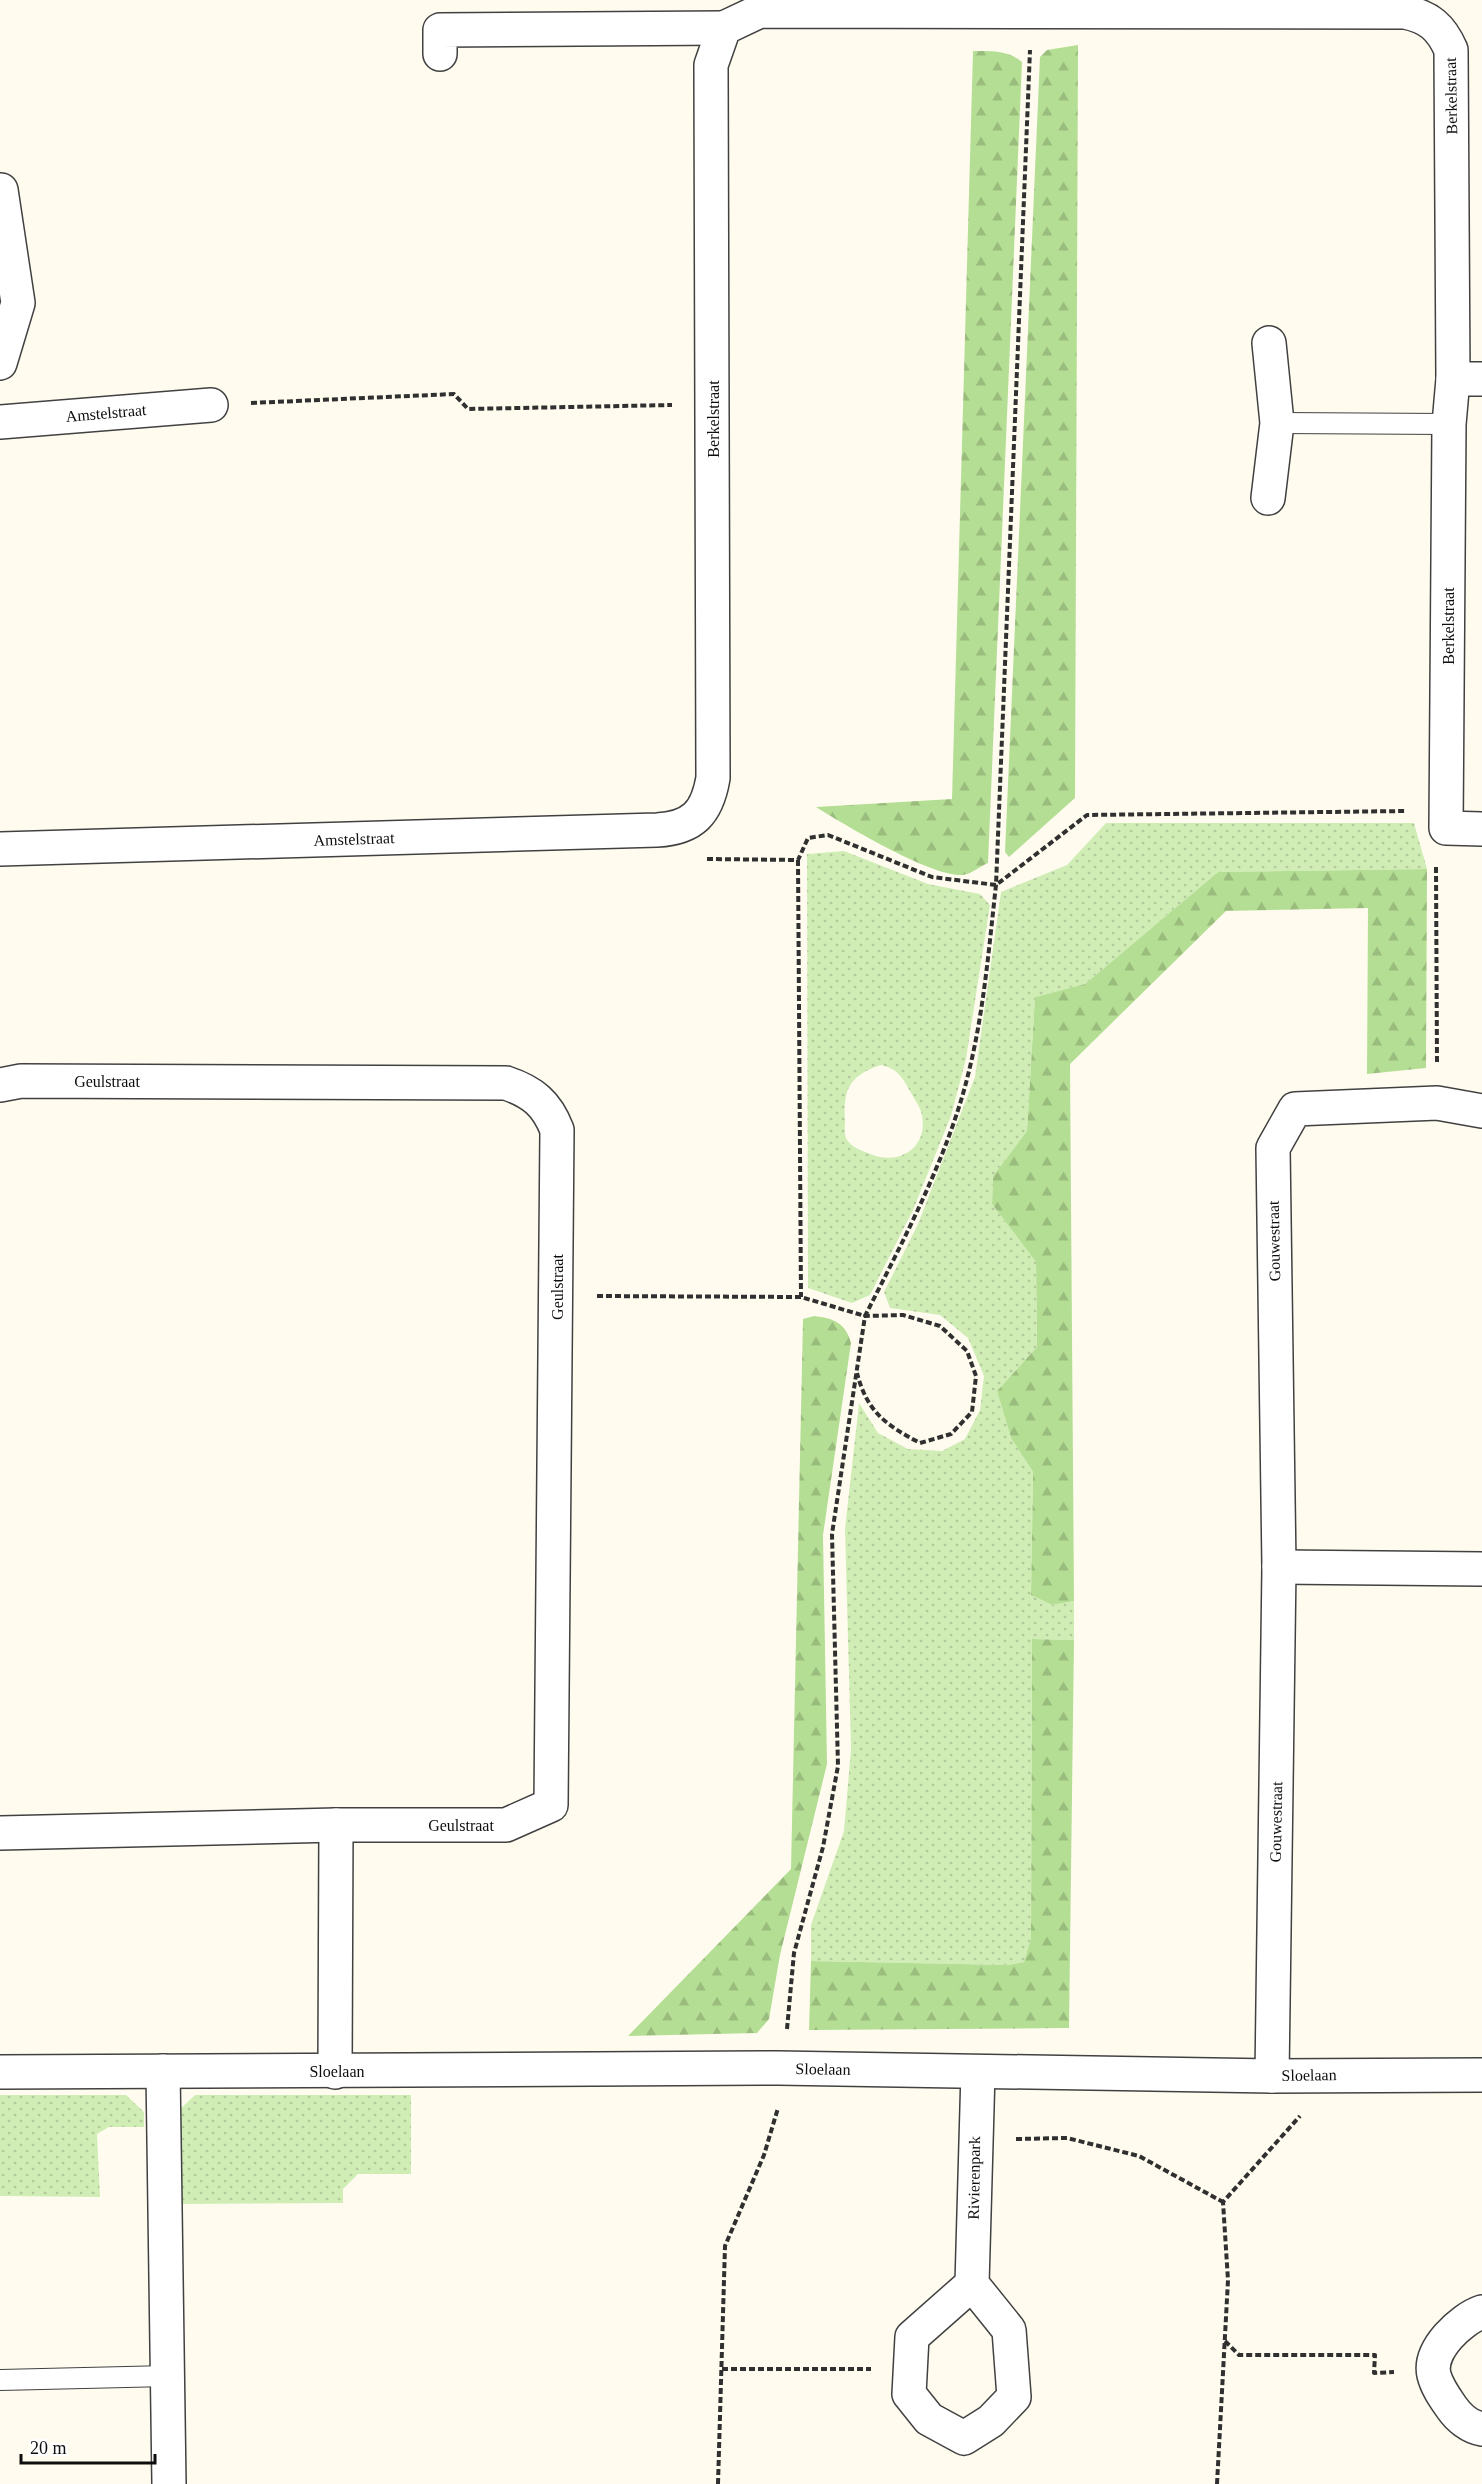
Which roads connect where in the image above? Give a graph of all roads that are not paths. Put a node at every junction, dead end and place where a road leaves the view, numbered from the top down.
1 (724, 28) junction
2 (440, 54) dead end
3 (1, 190) edge
4 (1269, 343) dead end
5 (0, 363) edge
6 (1468, 379) edge
7 (211, 405) road end
8 (0, 422) edge
9 (1277, 423) junction
10 (1449, 424) junction
11 (1268, 498) dead end
12 (702, 810) joint
13 (1482, 829) edge
14 (0, 849) edge
15 (0, 1085) edge
16 (1482, 1111) edge
17 (1279, 1567) junction
18 (1482, 1569) edge
19 (336, 1825) junction
20 (0, 1833) edge
21 (163, 2071) junction
22 (0, 2072) edge
23 (335, 2072) junction
24 (978, 2072) junction
25 (1482, 2075) edge
26 (1272, 2076) junction
27 (972, 2284) junction
28 (1482, 2312) edge
29 (168, 2376) junction
30 (0, 2380) edge
31 (1482, 2429) edge
32 (169, 2484) edge

1 - 2 street, Berkelstraat
1 - 6 street, Berkelstraat
1 - 12 street, Berkelstraat
3 - 5 street
4 - 9 street
6 - 10 street, Berkelstraat
7 - 8 street, Amstelstraat
9 - 10 lane
9 - 11 street
10 - 13 street, Berkelstraat
12 - 14 street, Amstelstraat
15 - 19 street, Geulstraat
16 - 17 street, Gouwestraat
17 - 18 street
17 - 26 street, Gouwestraat
19 - 20 street, Geulstraat
19 - 23 street
21 - 22 street, Sloelaan
21 - 23 street, Sloelaan
21 - 29 street
23 - 24 street, Sloelaan
24 - 26 street, Sloelaan
24 - 27 street, Rivierenpark
25 - 26 street, Sloelaan
27 - 27 street
28 - 31 street
29 - 30 lane
29 - 32 street

